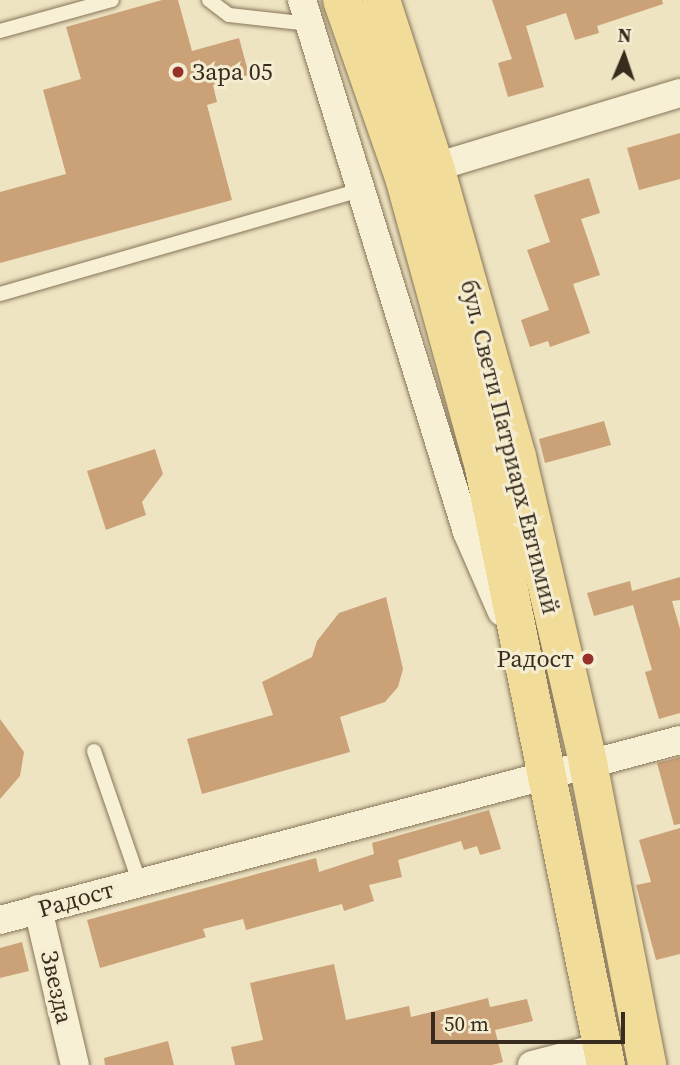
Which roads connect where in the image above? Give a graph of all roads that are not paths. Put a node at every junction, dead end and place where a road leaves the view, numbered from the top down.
1 (112, 0) edge
2 (209, 0) edge
3 (342, 0) edge
4 (381, 0) edge
5 (305, 12) edge
6 (0, 31) edge
7 (680, 93) edge
8 (435, 167) junction
9 (363, 189) junction
10 (0, 293) edge
11 (524, 666) junction
12 (680, 740) edge
13 (94, 751) dead end
14 (588, 763) junction
15 (545, 775) junction
16 (139, 881) junction
17 (38, 909) junction
18 (0, 920) edge
19 (603, 1056) edge
20 (75, 1065) edge
21 (532, 1065) edge
22 (647, 1065) edge

1 - 6 lane
2 - 5 lane
3 - 11 main road, бул. Свети Патриарх Евтимий
4 - 8 main road, бул. Свети Патриарх Евтимий
5 - 9 street
7 - 8 street
8 - 14 main road, бул. Свети Патриарх Евтимий
9 - 10 lane
9 - 11 street
11 - 15 main road, бул. Свети Патриарх Евтимий
12 - 14 street, Радост
13 - 16 lane
14 - 15 street, Радост
14 - 22 main road, бул. Свети Патриарх Евтимий
15 - 16 street, Радост
15 - 19 main road, бул. Свети Патриарх Евтимий
16 - 17 street, Радост
17 - 18 street, Радост
17 - 20 street, Звезда
19 - 21 street

